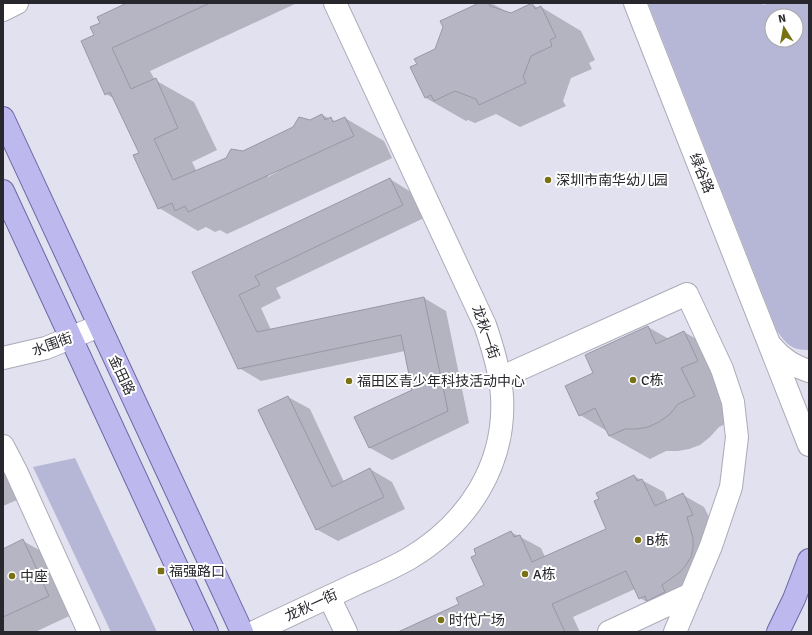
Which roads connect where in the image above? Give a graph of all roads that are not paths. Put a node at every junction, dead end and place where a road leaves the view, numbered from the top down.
1 (18, 3) edge
2 (335, 3) edge
3 (635, 3) edge
4 (3, 10) edge
5 (3, 118) edge
6 (3, 191) edge
7 (99, 326) junction
8 (71, 338) junction
9 (769, 343) junction
10 (3, 358) edge
11 (809, 371) edge
12 (500, 378) junction
13 (809, 445) edge
14 (3, 446) edge
15 (809, 560) edge
16 (691, 594) junction
17 (325, 599) junction
18 (89, 632) edge
19 (208, 632) edge
20 (242, 632) edge
21 (254, 632) edge
22 (334, 632) edge
23 (346, 632) edge
24 (608, 632) edge
25 (675, 632) edge
26 (778, 632) edge

1 - 4 street
2 - 12 street, 龙秋一街
3 - 9 street, 绿谷路
5 - 7 main road, 金田路
6 - 8 main road
7 - 8 street, 水围街
7 - 20 main road, 金田路
8 - 10 street, 水围街
8 - 19 main road
9 - 11 street, 绿谷路
9 - 13 street, 绿谷路
12 - 16 street
12 - 17 street, 龙秋一街
14 - 18 street
15 - 26 main road
16 - 24 street
16 - 25 street
17 - 21 street, 龙秋一街
17 - 22 street
17 - 23 street

